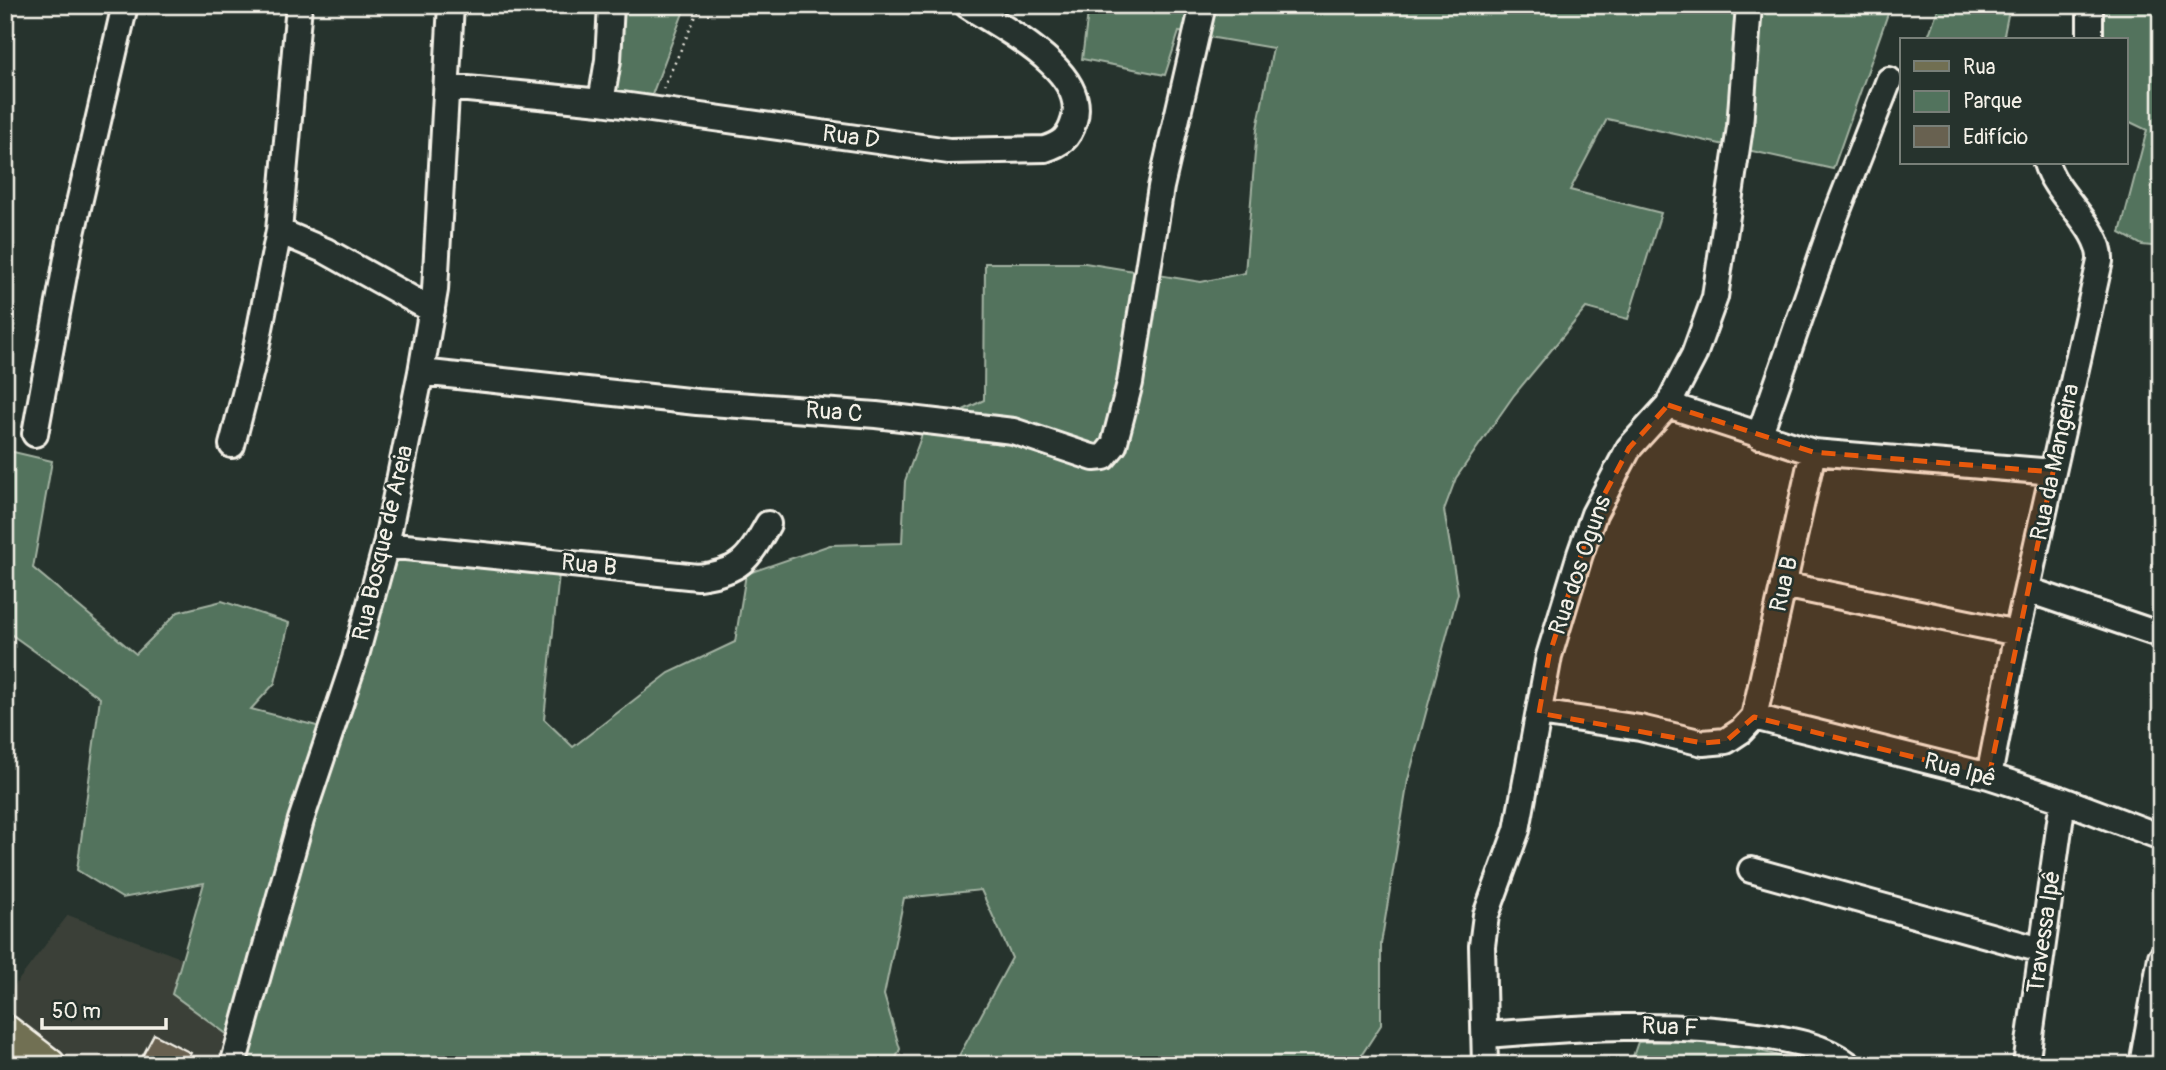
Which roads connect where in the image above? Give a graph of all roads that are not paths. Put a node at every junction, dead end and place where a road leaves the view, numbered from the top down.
1 (125, 5) edge
2 (299, 5) edge
3 (451, 5) edge
4 (611, 5) edge
5 (967, 5) edge
6 (1203, 5) edge
7 (1749, 5) edge
8 (2090, 5) edge
9 (2090, 38) edge
10 (1889, 80) dead end
11 (447, 87) junction
12 (601, 102) junction
13 (2046, 164) edge
14 (279, 231) junction
15 (432, 310) junction
16 (421, 372) junction
17 (1668, 405) junction
18 (35, 434) dead end
19 (1759, 436) junction
20 (232, 445) dead end
21 (1813, 452) junction
22 (2053, 472) junction
23 (768, 524) dead end
24 (386, 545) junction
25 (1783, 584) junction
26 (2028, 590) junction
27 (2017, 633) junction
28 (2161, 635) edge
29 (1539, 713) junction
30 (1754, 717) junction
31 (1989, 776) junction
32 (2063, 800) junction
33 (2161, 837) edge
34 (1751, 870) dead end
35 (2041, 950) junction
36 (2161, 957) edge
37 (5, 1031) edge
38 (1486, 1035) junction
39 (48, 1064) edge
40 (233, 1065) edge
41 (1485, 1065) edge
42 (1849, 1065) edge
43 (2026, 1065) edge
44 (2142, 1065) edge

1 - 18 street
2 - 14 street
3 - 11 street, Rua Bosque de Areia
4 - 12 street
5 - 12 street, Rua D
6 - 16 street, Rua C
7 - 17 street, Rua dos Oguns
8 - 9 street
10 - 19 street
11 - 12 street, Rua D
11 - 15 street, Rua Bosque de Areia
13 - 22 street, Rua da Mangeira
14 - 15 street
14 - 20 street
15 - 16 street, Rua Bosque de Areia
16 - 24 street, Rua Bosque de Areia
17 - 19 street
17 - 29 street, Rua dos Oguns
19 - 21 street
21 - 22 street
21 - 25 street, Rua B
22 - 26 street, Rua da Mangeira
23 - 24 street, Rua B
24 - 40 street, Rua Bosque de Areia
25 - 27 street
25 - 30 street, Rua B
26 - 27 street, Rua da Mangeira
26 - 28 street
27 - 31 street, Rua da Mangeira
29 - 30 street
29 - 38 street, Rua dos Oguns
30 - 31 street, Rua Ipê
31 - 32 street, Rua Ipê
32 - 33 street, Rua Ipê
32 - 35 street, Travessa Ipê
34 - 35 street
35 - 43 street, Travessa Ipê
36 - 44 street
37 - 39 main road
38 - 41 street, Rua dos Oguns
38 - 42 street, Rua F

